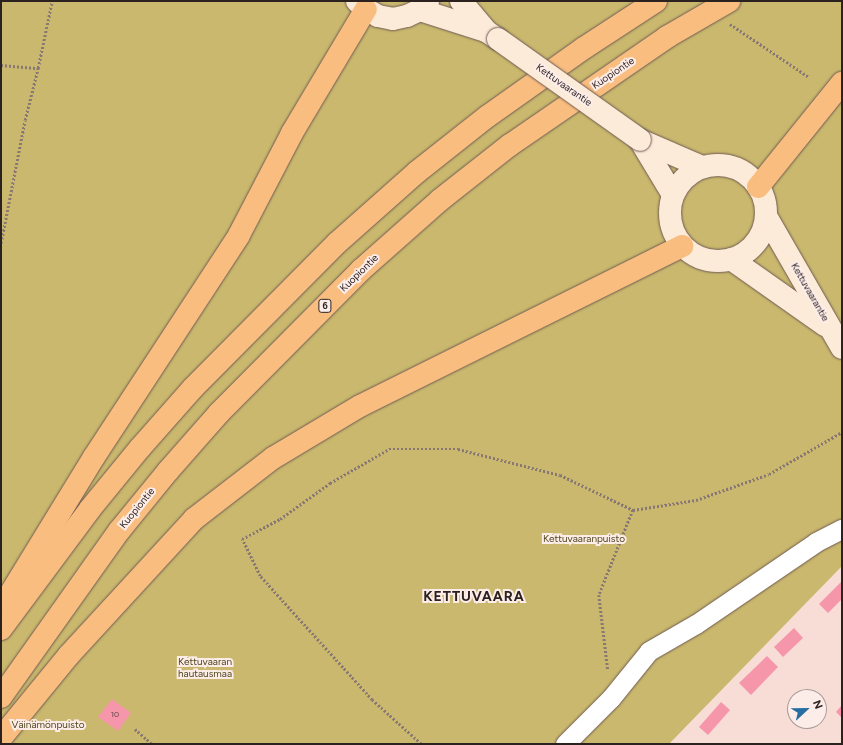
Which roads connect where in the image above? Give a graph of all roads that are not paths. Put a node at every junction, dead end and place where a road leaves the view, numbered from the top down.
1 (461, 1) edge
2 (656, 1) edge
3 (729, 1) edge
4 (361, 5) edge
5 (424, 5) edge
6 (492, 35) junction
7 (842, 83) edge
8 (640, 140) junction
9 (702, 167) junction
10 (758, 187) junction
11 (673, 194) junction
12 (766, 216) junction
13 (682, 246) junction
14 (731, 259) junction
15 (830, 328) junction
16 (842, 348) edge
17 (842, 529) edge
18 (1, 608) edge
19 (1, 629) edge
20 (1, 697) edge
21 (1, 738) edge
22 (565, 744) edge

1 - 6 main road, Kettuvaarantie
2 - 19 highway
3 - 20 highway, Kuopiontie / 6
4 - 5 main road
4 - 18 highway
5 - 6 main road, Kettuvaarantie
6 - 8 main road, Kettuvaarantie, bridge
7 - 10 highway
8 - 9 main road, Kettuvaarantie
8 - 11 main road, Kettuvaarantie
9 - 10 main road
9 - 11 main road
10 - 12 main road
11 - 13 main road
12 - 14 main road
12 - 15 main road, Kettuvaarantie
13 - 14 main road
13 - 21 highway
14 - 15 main road, Kettuvaarantie
15 - 16 main road, Kettuvaarantie
17 - 22 street

